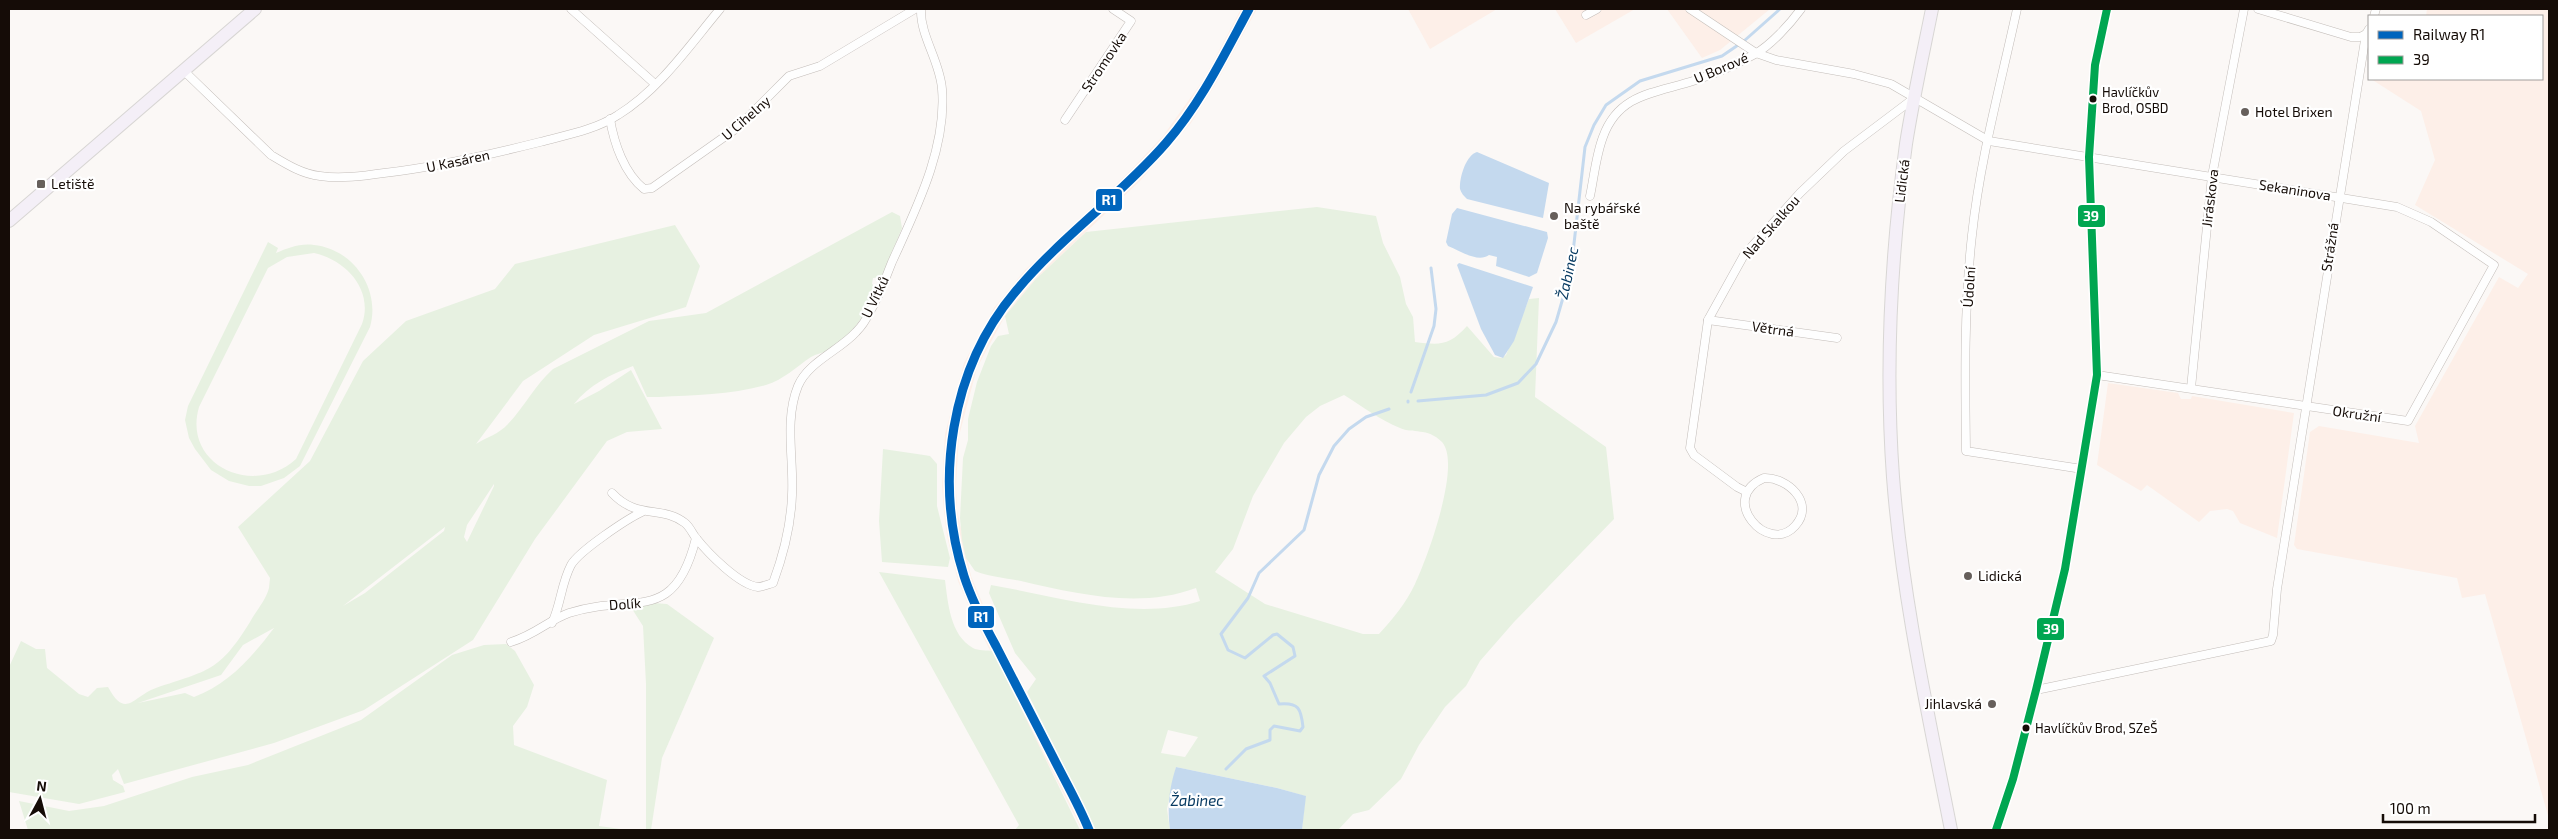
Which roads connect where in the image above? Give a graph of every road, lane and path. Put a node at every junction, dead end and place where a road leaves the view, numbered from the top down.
1 (255, 9) edge
2 (571, 9) edge
3 (720, 9) edge
4 (915, 9) edge
5 (921, 9) edge
6 (1113, 9) edge
7 (1597, 9) edge
8 (1690, 9) edge
9 (1801, 9) edge
10 (1932, 9) edge
11 (2017, 9) edge
12 (2107, 9) edge
13 (2244, 9) edge
14 (2258, 9) edge
15 (1586, 15) dead end
16 (2367, 31) edge
17 (1756, 53) junction
18 (183, 70) junction
19 (655, 84) junction
20 (1915, 98) junction
21 (610, 119) junction
22 (1065, 120) dead end
23 (1988, 141) junction
24 (2089, 157) junction
25 (2212, 176) junction
26 (1590, 196) dead end
27 (2338, 197) junction
28 (9, 221) edge
29 (1708, 320) junction
30 (1837, 338) dead end
31 (2097, 375) junction
32 (2191, 388) junction
33 (2306, 407) junction
34 (2408, 421) joint
35 (2082, 469) junction
36 (1747, 492) junction
37 (612, 493) dead end
38 (642, 512) junction
39 (696, 538) junction
40 (551, 624) junction
41 (511, 642) dead end
42 (2036, 690) junction
43 (1950, 830) edge
44 (1996, 830) edge

1 - 18 main road
2 - 19 street
3 - 19 street, U Kasáren
4 - 21 street, U Cihelny
5 - 39 street, U Vítků
6 - 22 street, Stromovka
7 - 15 street
8 - 17 street
9 - 17 street
10 - 20 main road, Lidická
11 - 23 street, Údolní
12 - 24 street
13 - 25 street, Jiráskova
14 - 16 street
16 - 27 street, Strážná
17 - 20 street, U Borové
17 - 26 street, U Borové
18 - 21 street, U Kasáren
18 - 28 main road
19 - 21 street, U Kasáren
20 - 23 street, Sekaninova
20 - 29 street, Nad Skalkou
20 - 43 main road, Lidická
23 - 24 street, Sekaninova
23 - 35 street, Údolní
24 - 25 street, Sekaninova
24 - 31 street
25 - 27 street, Sekaninova
25 - 32 street, Jiráskova
27 - 33 street, Strážná
27 - 34 street, Sekaninova
29 - 30 street, Větrná
29 - 36 street, Nad Skalkou
31 - 32 street
31 - 35 street
32 - 33 street
33 - 34 street, Okružní
33 - 42 street, Strážná
35 - 42 street
36 - 36 street
37 - 38 street
38 - 39 street
38 - 40 street
39 - 40 street, Dolík
40 - 41 street, Dolík
42 - 44 street

